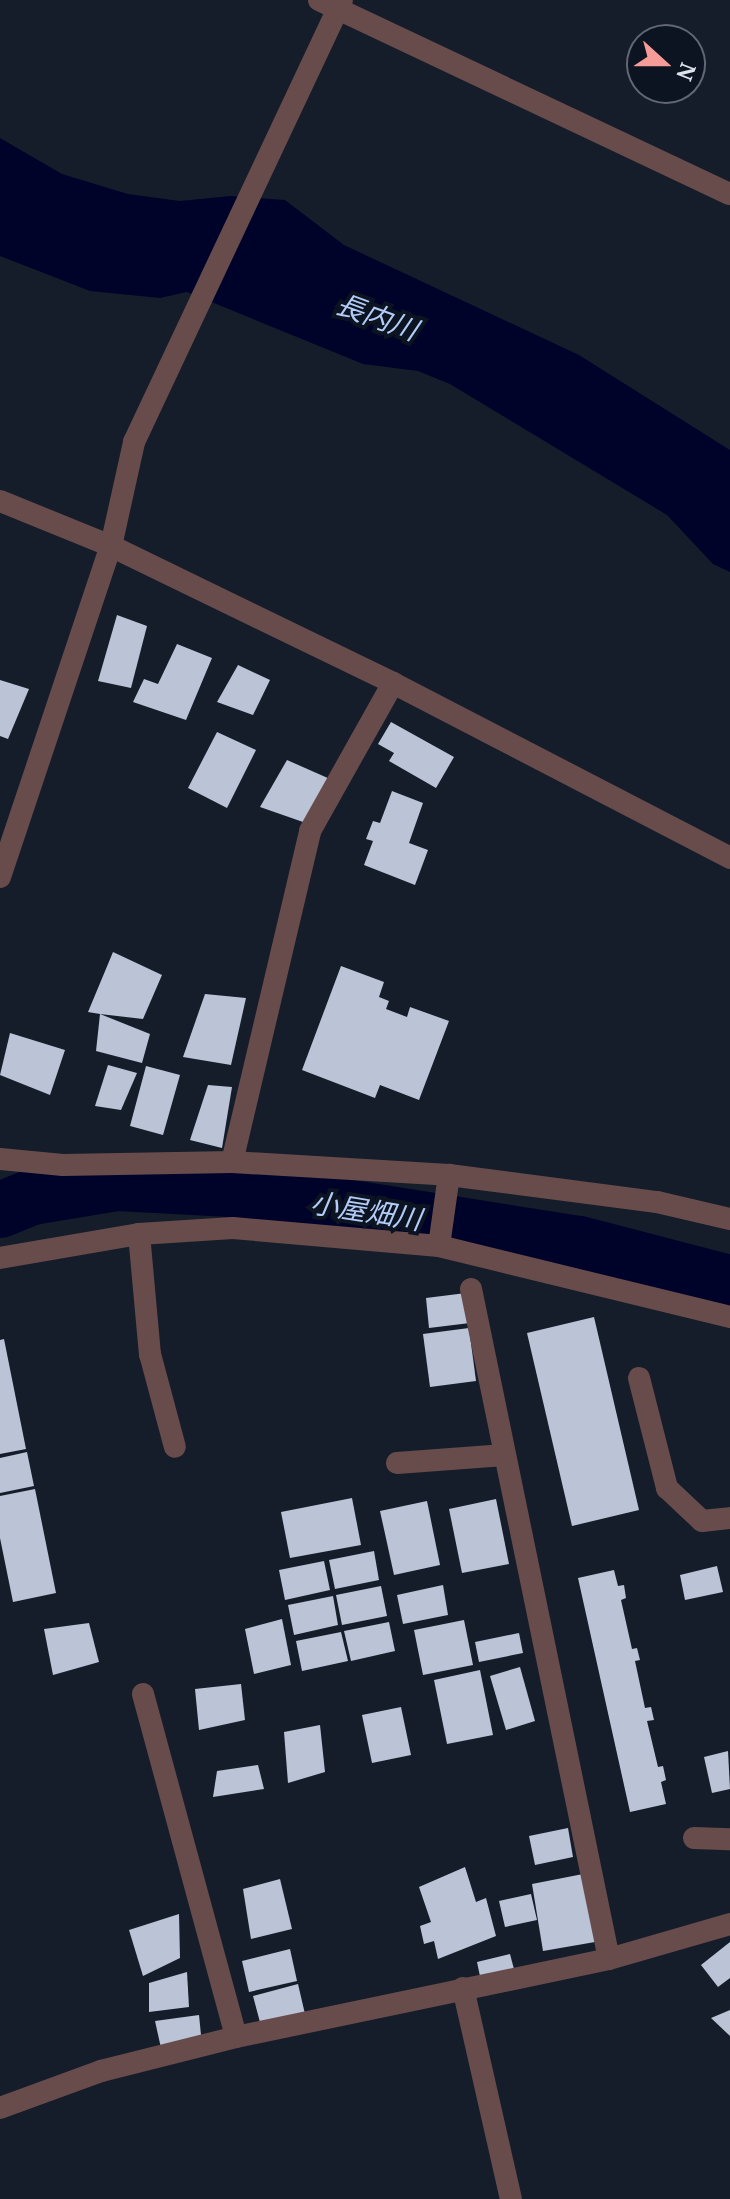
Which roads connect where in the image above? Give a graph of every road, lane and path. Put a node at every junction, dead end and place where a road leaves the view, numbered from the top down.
1 (333, 3) edge
2 (730, 194) edge
3 (0, 501) edge
4 (111, 546) junction
5 (393, 683) junction
6 (730, 858) edge
7 (0, 877) edge
8 (0, 1159) edge
9 (232, 1162) junction
10 (448, 1181) junction
11 (730, 1219) edge
12 (139, 1234) junction
13 (440, 1240) junction
14 (0, 1258) edge
15 (471, 1289) dead end
16 (730, 1317) edge
17 (639, 1378) dead end
18 (175, 1447) dead end
19 (505, 1455) junction
20 (397, 1463) dead end
21 (730, 1518) edge
22 (143, 1694) dead end
23 (694, 1838) dead end
24 (730, 1839) edge
25 (730, 1924) edge
26 (609, 1959) junction
27 (463, 1988) junction
28 (236, 2037) junction
29 (1, 2106) edge
30 (511, 2199) edge

1 - 2 street
1 - 4 street
3 - 4 street
4 - 5 street
4 - 7 street
5 - 6 street
5 - 9 street
8 - 9 street
9 - 10 street
10 - 11 street
10 - 13 street
12 - 13 street
12 - 14 street
12 - 18 street
13 - 16 street
15 - 19 street
17 - 21 street
19 - 20 street
19 - 26 street
22 - 28 street
23 - 24 street
25 - 26 street
26 - 27 street
27 - 28 street
27 - 30 street
28 - 29 street

